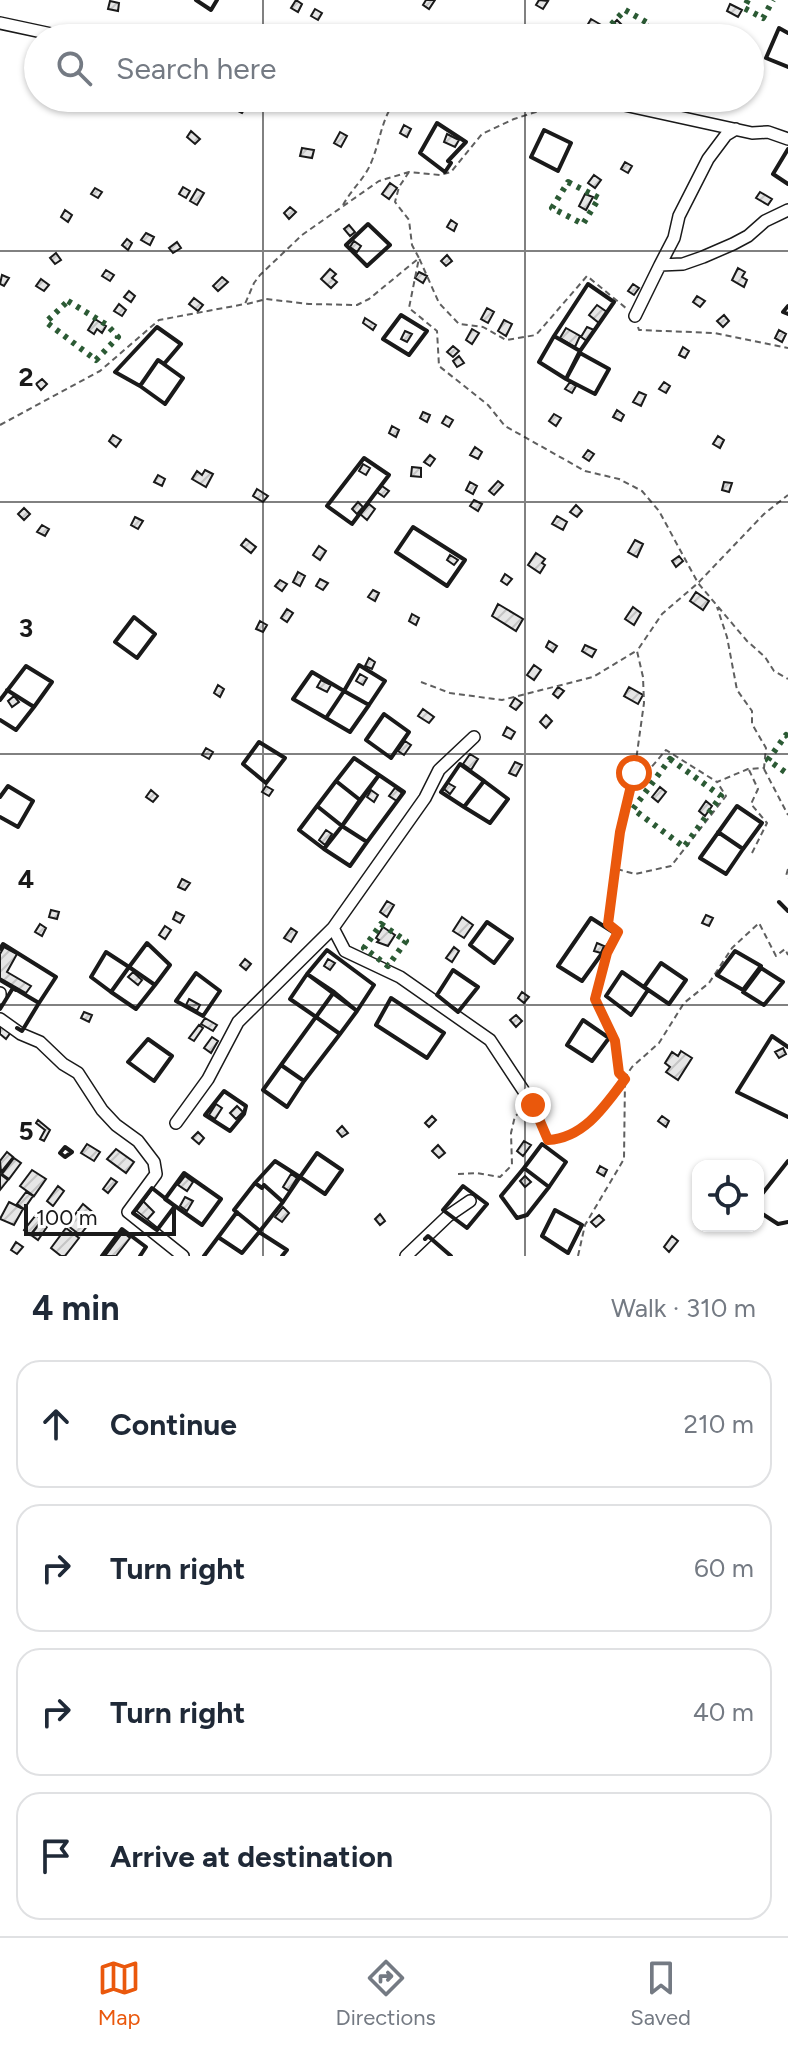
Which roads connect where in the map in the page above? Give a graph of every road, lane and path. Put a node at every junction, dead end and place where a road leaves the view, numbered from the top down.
1 (0, 23) edge
2 (24, 28) edge
3 (387, 112) edge
4 (534, 112) edge
5 (657, 112) edge
6 (736, 129) junction
7 (788, 139) edge
8 (409, 172) junction
9 (343, 206) junction
10 (788, 210) edge
11 (419, 258) junction
12 (660, 265) junction
13 (245, 304) junction
14 (635, 316) junction
15 (788, 348) edge
16 (0, 425) edge
17 (788, 495) edge
18 (698, 583) junction
19 (717, 606) junction
20 (637, 651) junction
21 (788, 679) edge
22 (421, 682) dead end
23 (474, 737) dead end
24 (764, 768) junction
25 (748, 769) junction
26 (634, 773) junction
27 (717, 782) junction
28 (788, 815) edge
29 (752, 853) dead end
30 (616, 869) junction
31 (788, 869) edge
32 (788, 878) edge
33 (333, 928) junction
34 (788, 955) edge
35 (0, 1019) edge
36 (625, 1079) junction
37 (533, 1105) junction
38 (176, 1123) dead end
39 (458, 1174) dead end
40 (470, 1201) dead end
41 (183, 1256) edge
42 (406, 1256) edge
43 (578, 1256) edge

1 - 2 street
3 - 9 path
4 - 8 path
5 - 6 street
6 - 7 street
6 - 12 street
8 - 9 path
8 - 11 path
9 - 13 path
10 - 12 street
11 - 13 path
11 - 14 path
11 - 18 path
12 - 14 street
13 - 16 path
14 - 15 path
17 - 18 path
18 - 19 path
18 - 20 path
19 - 21 path
19 - 24 path
20 - 22 path
20 - 26 path
23 - 33 street
24 - 25 path
24 - 28 path
25 - 27 path
25 - 29 path
26 - 27 path
26 - 30 path
27 - 30 path
30 - 36 path
31 - 32 path
33 - 37 street
33 - 38 street
34 - 36 path
35 - 41 street
36 - 37 path
36 - 43 path
37 - 39 path
40 - 42 street

